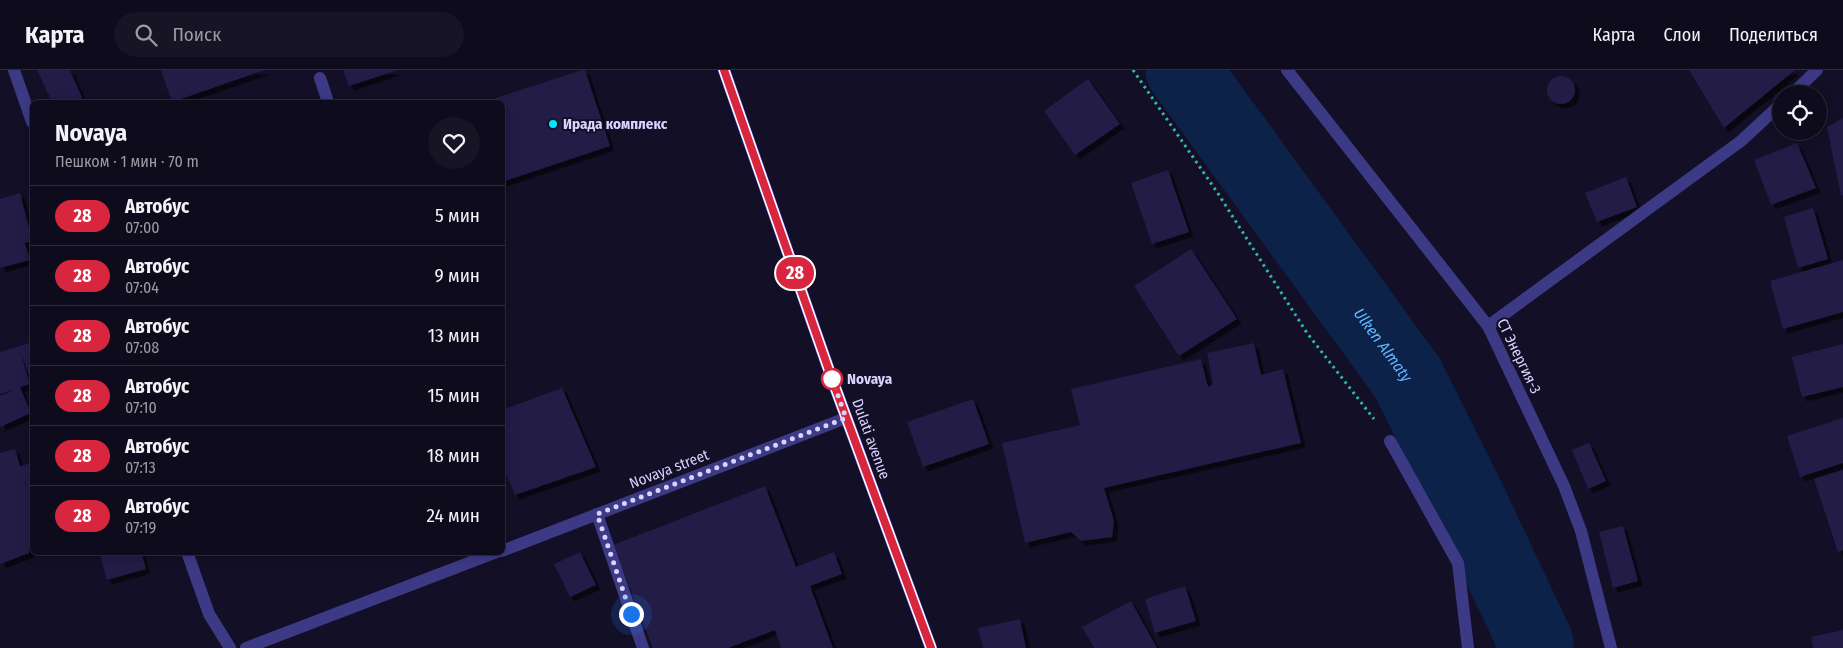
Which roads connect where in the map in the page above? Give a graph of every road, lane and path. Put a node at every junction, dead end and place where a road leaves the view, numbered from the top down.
1 (14, 70) edge
2 (724, 70) edge
3 (1133, 70) edge
4 (1287, 70) edge
5 (1817, 70) edge
6 (320, 78) dead end
7 (1801, 85) edge
8 (327, 100) edge
9 (1772, 113) edge
10 (30, 116) edge
11 (1488, 326) junction
12 (846, 418) junction
13 (1390, 440) joint
14 (597, 514) junction
15 (505, 549) edge
16 (188, 555) edge
17 (488, 555) edge
18 (230, 648) edge
19 (246, 648) edge
20 (643, 648) edge
21 (931, 648) edge
22 (1468, 648) edge
23 (1611, 648) edge

1 - 10 street
2 - 12 main road, Dulati avenue
3 - 13 path
4 - 11 street, СТ Энергия-3
5 - 7 street
6 - 8 street
9 - 11 street
11 - 23 street, СТ Энергия-3
12 - 14 street, Novaya street
12 - 21 main road, Dulati avenue
13 - 22 street
14 - 15 street, Novaya street
14 - 20 street
16 - 18 street
17 - 19 street

